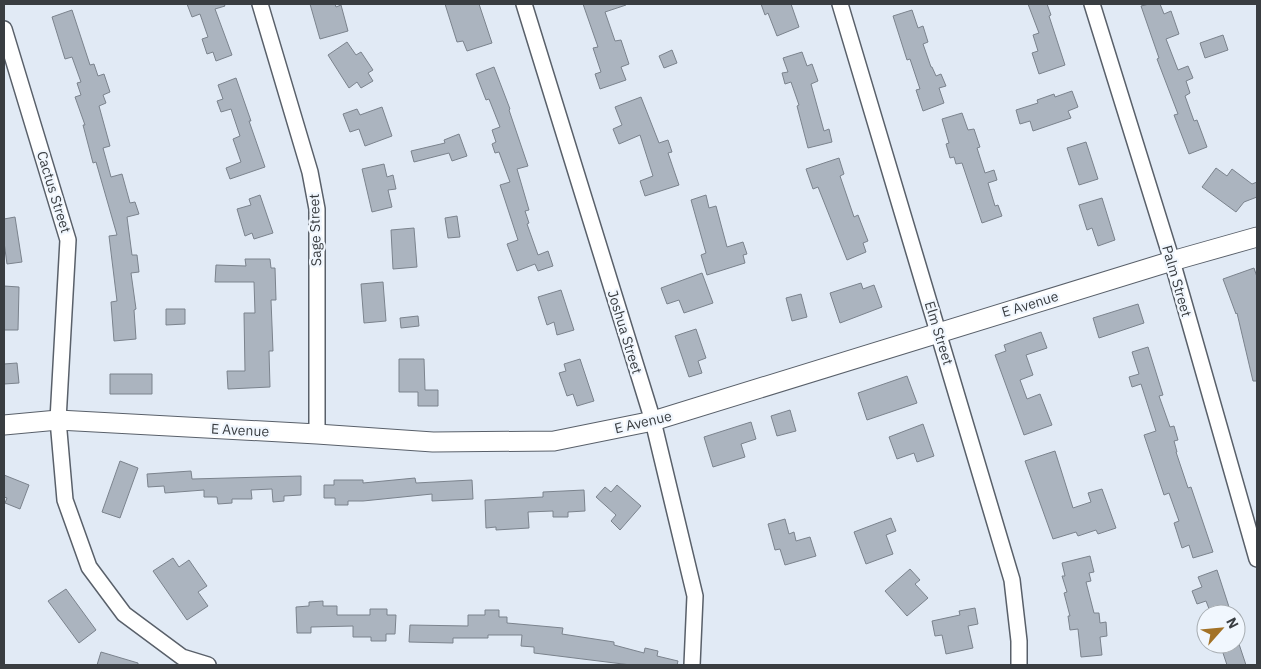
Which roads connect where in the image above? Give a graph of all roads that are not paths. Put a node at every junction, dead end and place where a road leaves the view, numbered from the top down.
1 (260, 4) edge
2 (524, 4) edge
3 (840, 4) edge
4 (1092, 4) edge
5 (4, 29) edge
6 (1257, 237) edge
7 (1172, 261) junction
8 (939, 332) junction
9 (58, 420) junction
10 (653, 421) junction
11 (4, 425) edge
12 (317, 434) junction
13 (1257, 559) edge
14 (181, 661) edge
15 (208, 665) edge
16 (692, 665) edge
17 (1019, 665) edge

1 - 12 street, Sage Street
2 - 10 street, Joshua Street
3 - 8 street, Elm Street
4 - 7 street, Palm Street
5 - 9 street, Cactus Street
6 - 7 street, E Avenue
7 - 8 street, E Avenue
7 - 13 street, Palm Street
8 - 10 street, E Avenue
8 - 17 street, Elm Street
9 - 11 street, E Avenue
9 - 12 street, E Avenue
9 - 14 street, Cactus Street
10 - 12 street, E Avenue
10 - 16 street, Joshua Street
14 - 15 street, Cactus Street

